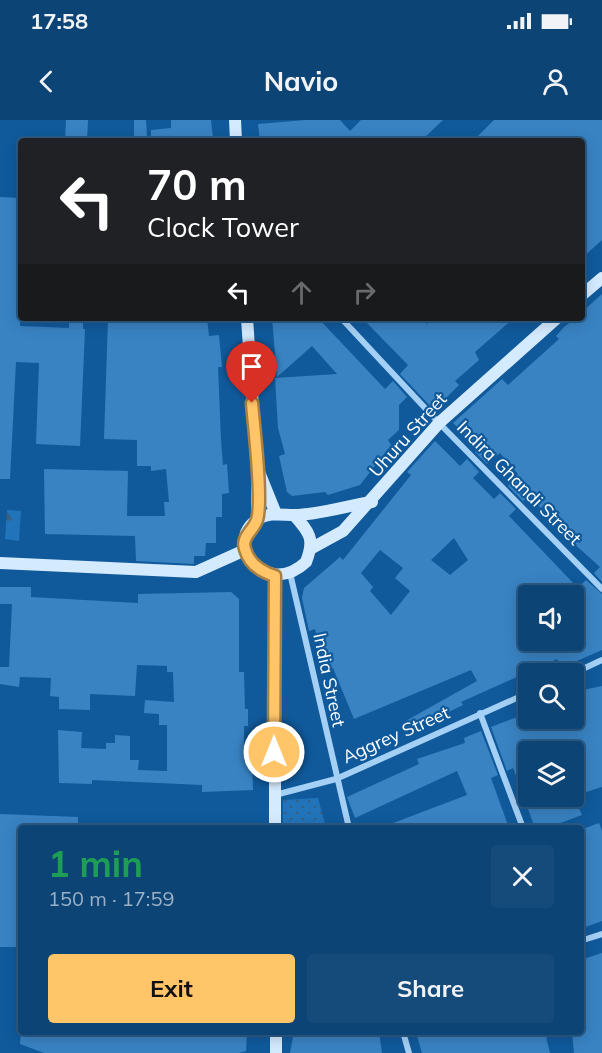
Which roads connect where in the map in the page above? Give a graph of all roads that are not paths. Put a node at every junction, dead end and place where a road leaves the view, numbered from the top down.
1 (235, 120) edge
2 (236, 138) edge
3 (602, 278) edge
4 (585, 293) edge
5 (247, 321) edge
6 (344, 321) edge
7 (554, 321) edge
8 (439, 423) junction
9 (257, 467) junction
10 (372, 501) junction
11 (276, 514) junction
12 (294, 515) junction
13 (257, 520) junction
14 (312, 548) junction
15 (245, 550) junction
16 (0, 563) edge
17 (290, 573) junction
18 (275, 576) junction
19 (602, 589) edge
20 (602, 660) edge
21 (584, 668) edge
22 (518, 697) edge
23 (480, 713) junction
24 (336, 779) junction
25 (274, 795) junction
26 (274, 825) edge
27 (348, 825) edge
28 (522, 825) edge
29 (602, 934) edge
30 (584, 939) edge
31 (276, 1035) edge
32 (405, 1035) edge
33 (276, 1053) edge
34 (409, 1053) edge

1 - 2 main road
3 - 4 main road
5 - 9 main road
6 - 8 street, Indira Ghandi Street
7 - 8 main road, Uhuru Street
8 - 10 main road, Uhuru Street
8 - 19 street, Indira Ghandi Street
9 - 11 main road
9 - 13 main road
10 - 12 main road
10 - 14 main road, Uhuru Street
11 - 12 main road
11 - 13 main road
12 - 14 main road
13 - 15 main road
14 - 17 main road
15 - 16 main road
15 - 18 main road
17 - 18 main road
17 - 24 street, India Street
18 - 25 main road
20 - 21 street
22 - 23 street, Aggrey Street
23 - 24 street, Aggrey Street
23 - 28 street
24 - 25 street, Aggrey Street
24 - 27 street, India Street
25 - 26 main road
29 - 30 street
31 - 33 main road
32 - 34 street

